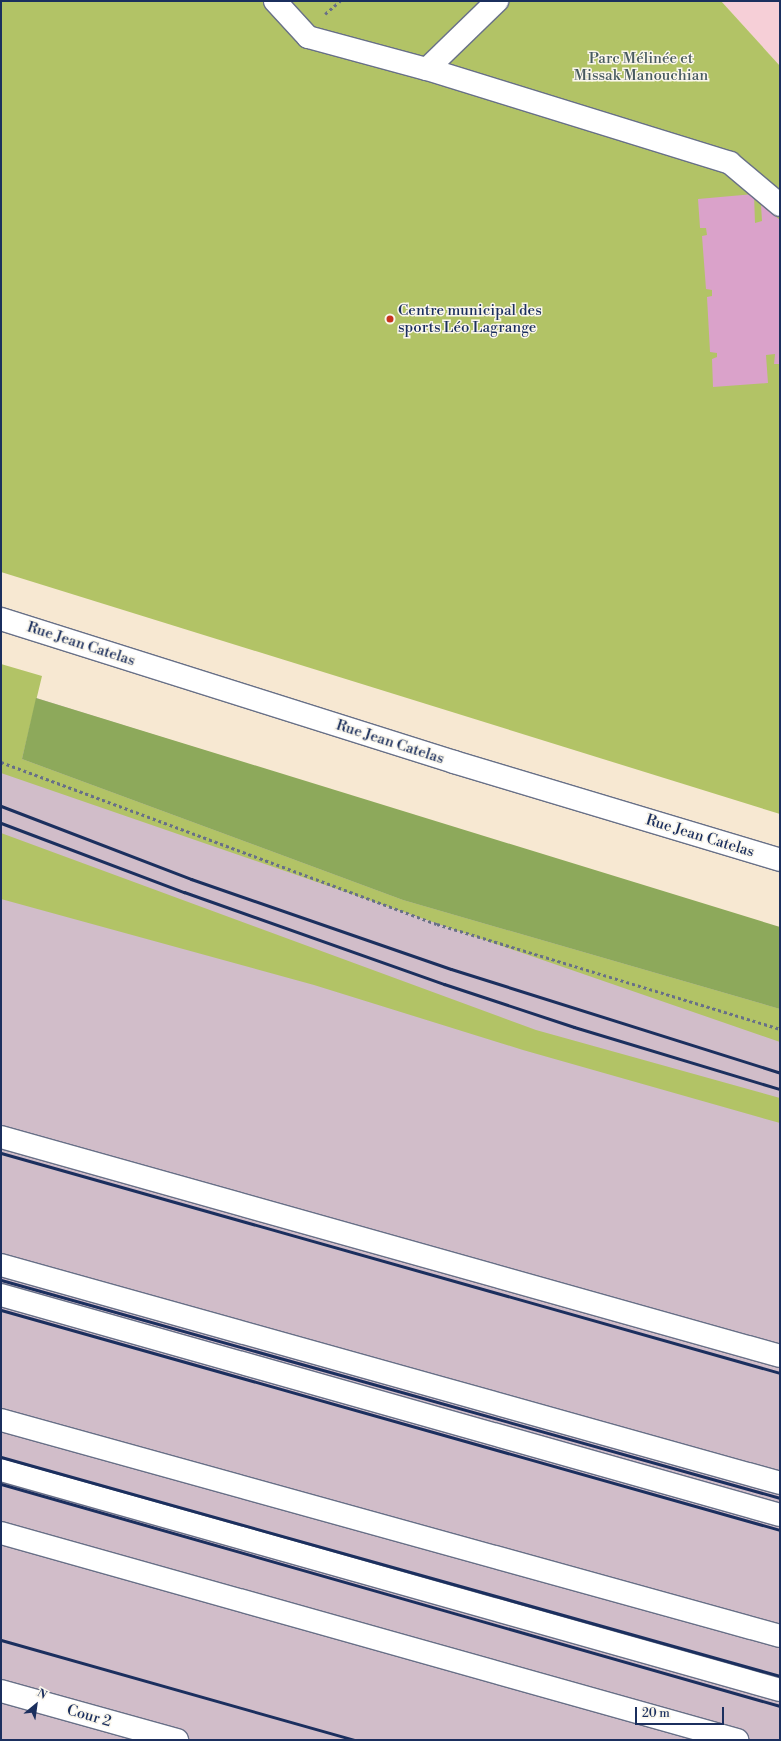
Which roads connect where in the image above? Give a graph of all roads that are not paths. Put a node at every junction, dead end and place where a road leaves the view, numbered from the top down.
1 (275, 1) edge
2 (497, 1) edge
3 (427, 68) junction
4 (780, 205) edge
5 (1, 619) edge
6 (780, 860) edge
7 (1, 1137) edge
8 (1, 1265) edge
9 (1, 1295) edge
10 (780, 1356) edge
11 (1, 1420) edge
12 (1, 1470) edge
13 (780, 1483) edge
14 (780, 1515) edge
15 (1, 1533) edge
16 (780, 1636) edge
17 (780, 1690) edge
18 (1, 1691) edge
19 (177, 1740) edge
20 (737, 1740) edge

1 - 3 street
2 - 3 street
3 - 4 street
5 - 6 street, Rue Jean Catelas
7 - 10 street
8 - 13 street
9 - 14 street
11 - 16 street
12 - 17 street
15 - 20 street
18 - 19 street, Cour 2

